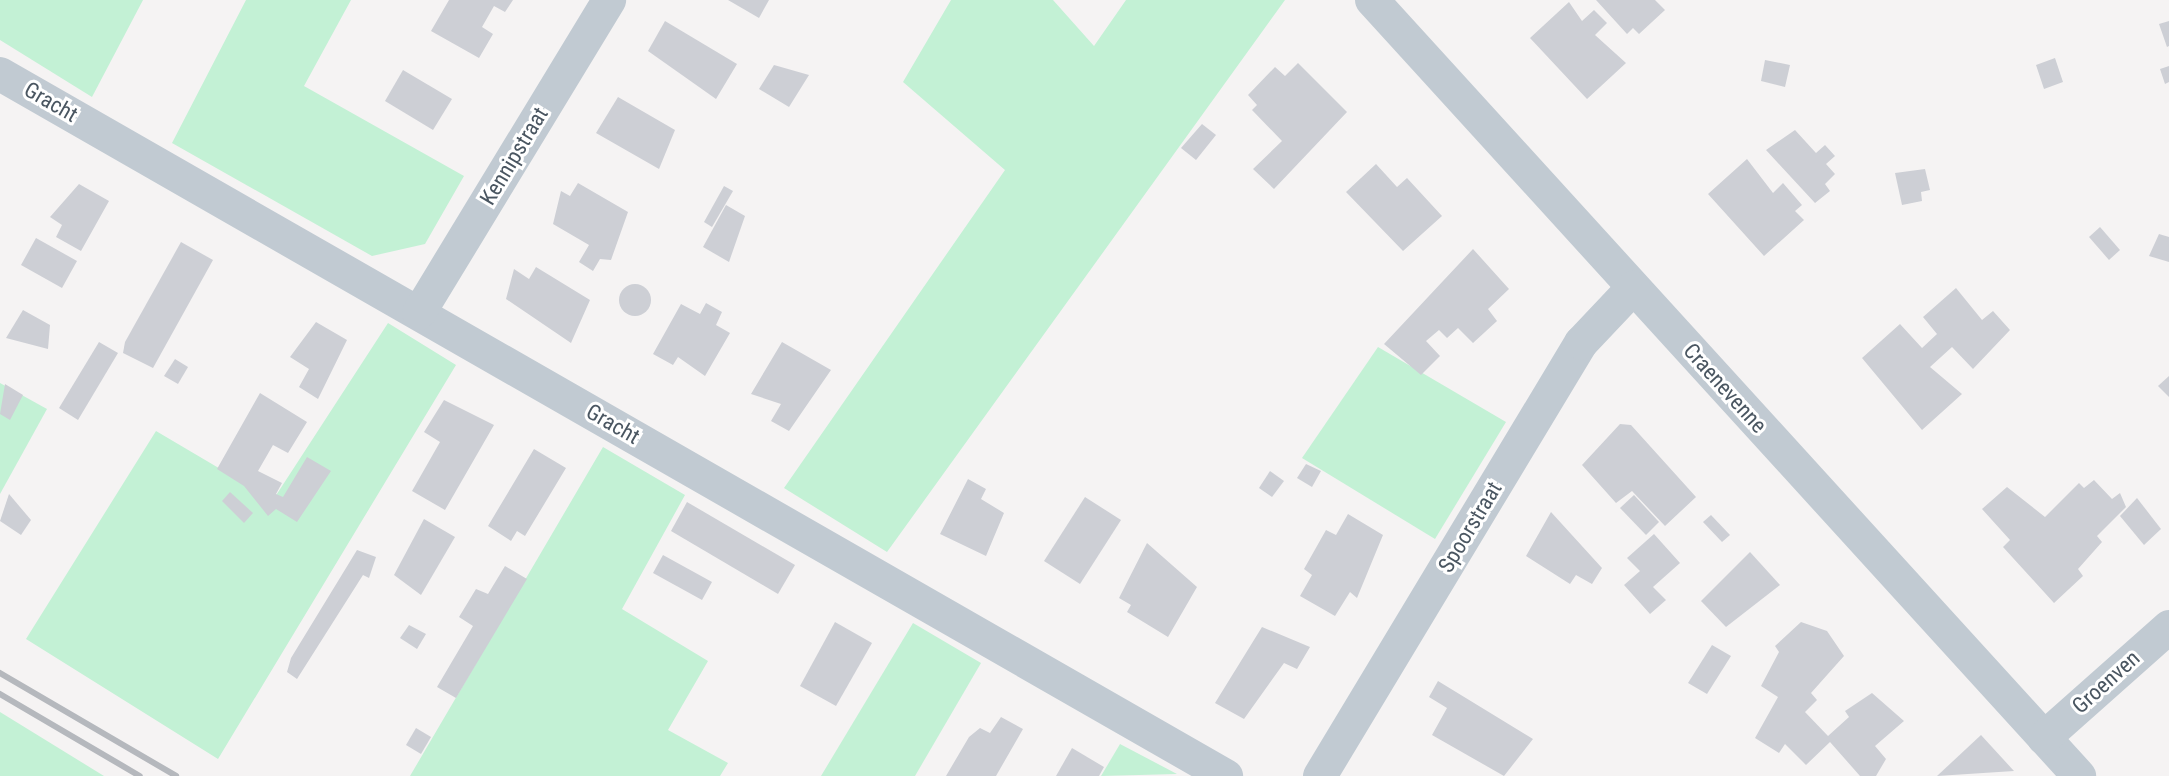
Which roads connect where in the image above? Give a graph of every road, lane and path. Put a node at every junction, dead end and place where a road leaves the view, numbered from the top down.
1 (609, 0) edge
2 (1372, 0) edge
3 (0, 74) edge
4 (1633, 288) junction
5 (419, 313) junction
6 (2169, 627) edge
7 (2044, 738) junction
8 (1226, 776) edge
9 (1320, 776) edge
10 (2079, 776) edge

1 - 5 street, Kennipstraat
2 - 4 street, Craenevenne
3 - 5 street, Gracht
4 - 7 street, Craenevenne
4 - 9 street, Spoorstraat
5 - 8 street, Gracht
6 - 7 street, Groenven
7 - 10 street, Craenevenne

